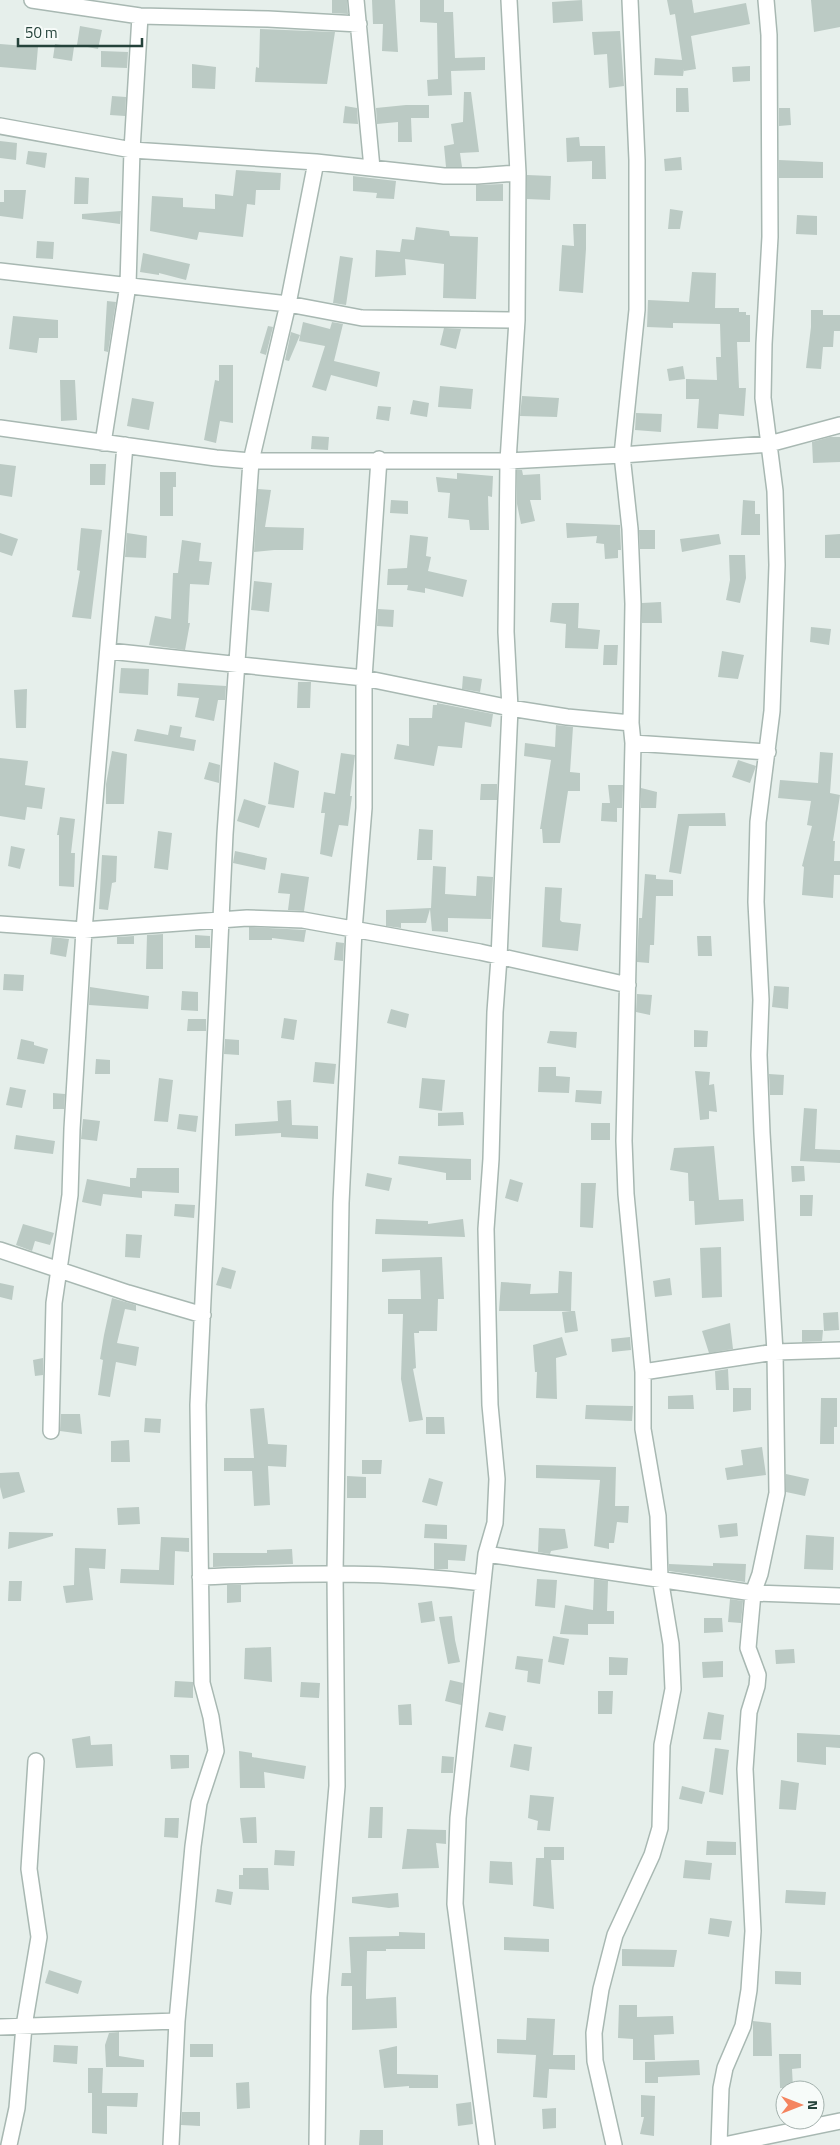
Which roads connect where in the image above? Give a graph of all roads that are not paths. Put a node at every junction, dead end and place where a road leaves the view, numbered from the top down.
1 (32, 0) edge
2 (356, 0) edge
3 (509, 0) edge
4 (630, 0) edge
5 (766, 0) edge
6 (140, 16) junction
7 (359, 24) junction
8 (0, 126) edge
9 (132, 150) junction
10 (316, 162) junction
11 (372, 168) junction
12 (518, 173) junction
13 (0, 271) edge
14 (128, 285) junction
15 (288, 304) junction
16 (517, 320) junction
17 (840, 424) edge
18 (0, 428) edge
19 (103, 442) junction
20 (769, 444) junction
21 (125, 445) junction
22 (622, 455) junction
23 (379, 459) junction
24 (251, 461) junction
25 (508, 461) junction
26 (109, 651) junction
27 (238, 666) junction
28 (364, 678) junction
29 (510, 708) junction
30 (631, 723) junction
31 (634, 743) junction
32 (768, 752) junction
33 (221, 921) junction
34 (0, 924) edge
35 (84, 930) junction
36 (354, 930) junction
37 (499, 958) junction
38 (628, 985) junction
39 (0, 1250) edge
40 (58, 1268) junction
41 (203, 1315) junction
42 (840, 1350) edge
43 (775, 1352) junction
44 (643, 1372) junction
45 (51, 1431) dead end
46 (486, 1554) junction
47 (334, 1573) junction
48 (200, 1577) junction
49 (660, 1578) junction
50 (484, 1583) junction
51 (753, 1594) junction
52 (840, 1596) edge
53 (36, 1761) dead end
54 (177, 2021) junction
55 (24, 2026) junction
56 (0, 2027) edge
57 (840, 2120) edge
58 (9, 2145) edge
59 (171, 2145) edge
60 (317, 2145) edge
61 (487, 2145) edge
62 (614, 2145) edge
63 (719, 2145) edge
64 (724, 2145) edge

1 - 6 street
2 - 7 street
3 - 12 street
4 - 22 street
5 - 20 street
6 - 7 street
6 - 9 street
7 - 11 street
8 - 9 street
9 - 10 street
9 - 14 street
10 - 11 street
10 - 15 street
11 - 12 street
12 - 16 street
13 - 14 street
14 - 15 street
14 - 19 street
15 - 16 street
15 - 24 street
16 - 25 street
17 - 20 street
18 - 19 street
19 - 21 street
20 - 22 street
20 - 32 street
21 - 24 street
21 - 26 street
22 - 25 street
22 - 30 street
23 - 24 street
23 - 25 street
23 - 28 street
24 - 27 street
25 - 29 street
26 - 27 street
26 - 35 street
27 - 28 street
27 - 33 street
28 - 29 street
28 - 36 street
29 - 30 street
29 - 37 street
30 - 31 street
31 - 32 street
31 - 38 street
32 - 43 street
33 - 35 street
33 - 36 street
33 - 41 street
34 - 35 street
35 - 40 street
36 - 37 street
36 - 47 street
37 - 38 street
37 - 46 street
38 - 44 street
39 - 40 street
40 - 41 street
40 - 45 street
41 - 48 street
42 - 43 street
43 - 44 street
43 - 51 street
44 - 49 street
46 - 49 street
46 - 50 street
47 - 48 street
47 - 50 street
47 - 60 street
48 - 54 street
49 - 51 street
49 - 62 street
50 - 61 street
51 - 52 street
51 - 63 street
53 - 55 street
54 - 55 street
54 - 59 street
55 - 56 street
55 - 58 street
57 - 64 street

